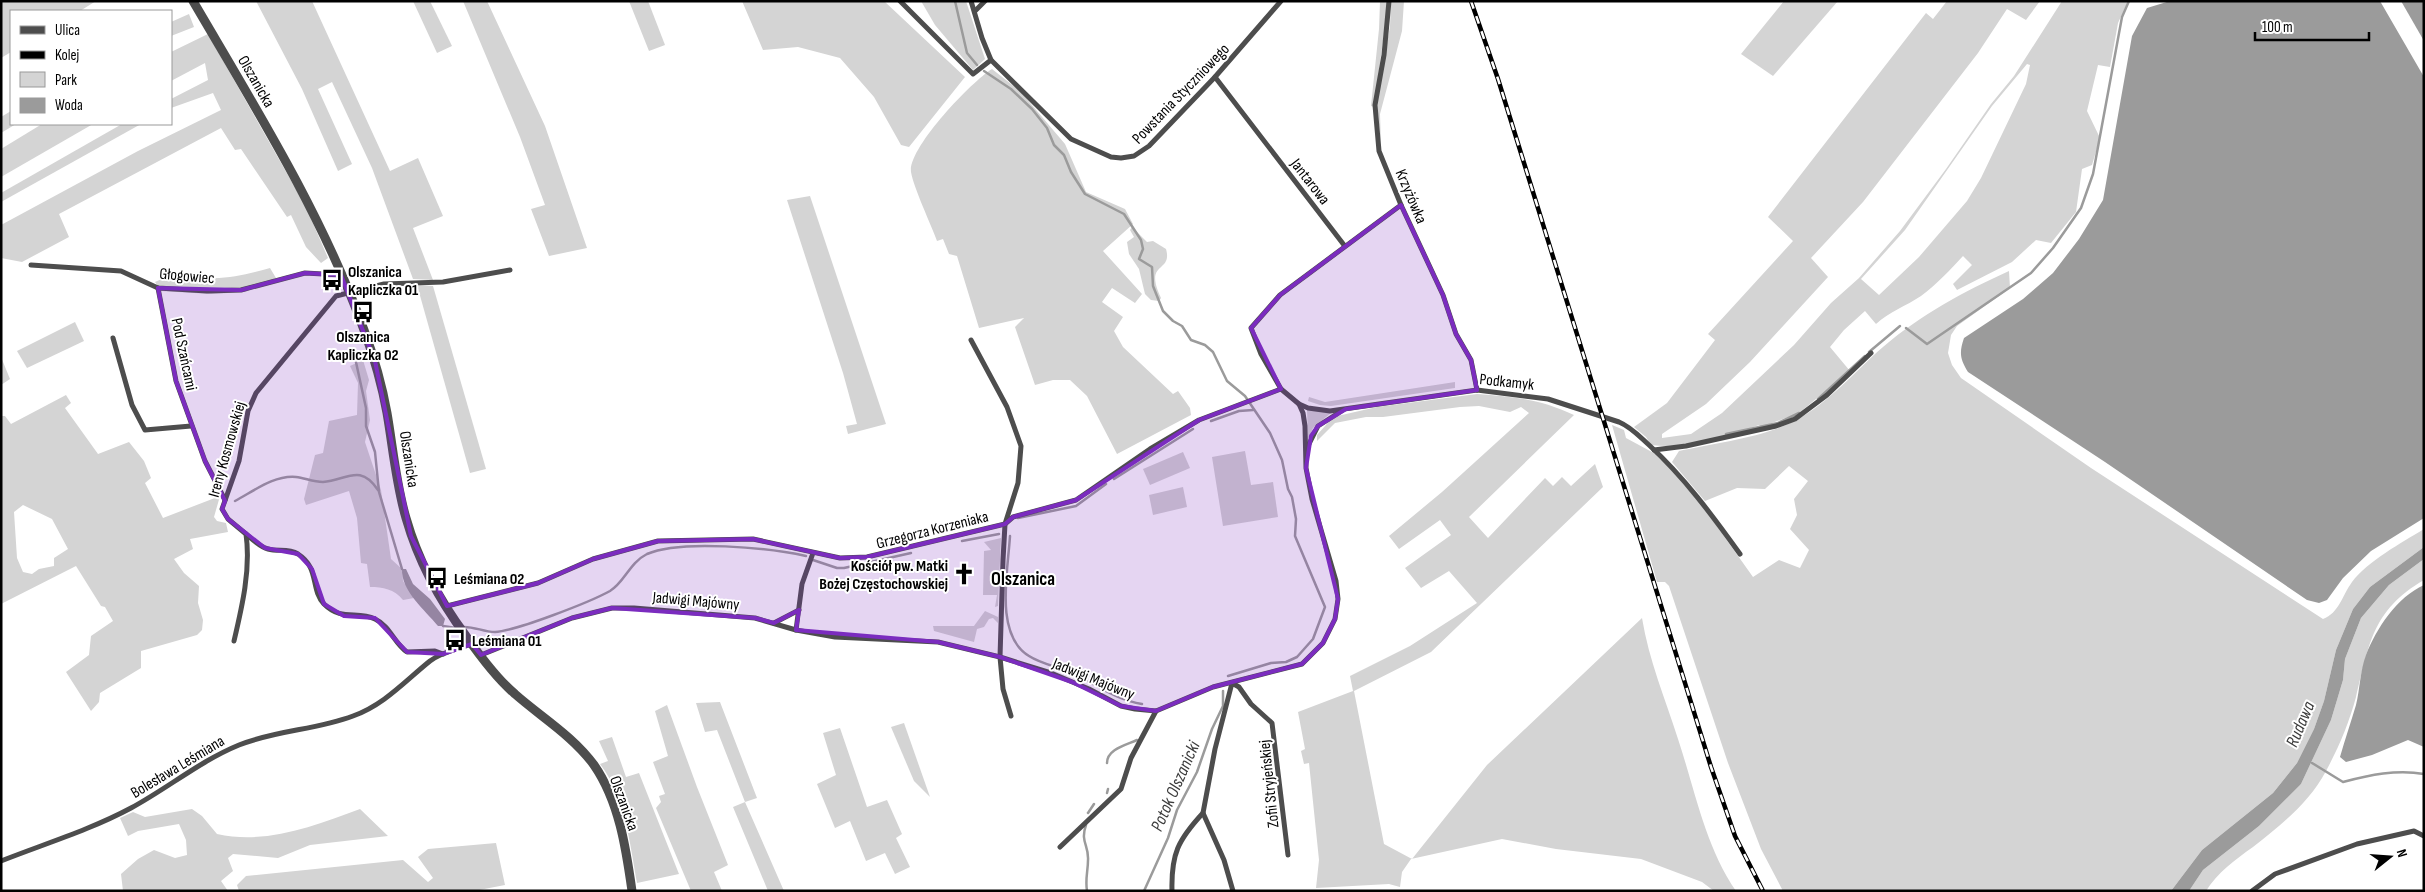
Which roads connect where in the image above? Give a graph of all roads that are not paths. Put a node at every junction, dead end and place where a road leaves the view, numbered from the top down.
1 (193, 1) edge
2 (900, 1) edge
3 (971, 1) edge
4 (985, 1) edge
5 (1281, 1) edge
6 (1389, 1) edge
7 (975, 11) junction
8 (991, 60) junction
9 (1215, 77) junction
10 (1401, 205) junction
11 (1344, 245) junction
12 (31, 265) dead end
13 (510, 270) dead end
14 (341, 275) junction
15 (158, 288) junction
16 (349, 291) junction
17 (114, 338) dead end
18 (971, 340) dead end
19 (1871, 353) dead end
20 (1281, 389) junction
21 (1477, 390) junction
22 (1299, 404) junction
23 (1346, 409) junction
24 (191, 426) junction
25 (1654, 450) junction
26 (1305, 453) junction
27 (225, 500) junction
28 (1005, 524) junction
29 (246, 534) junction
30 (813, 553) junction
31 (1740, 554) dead end
32 (447, 606) junction
33 (799, 610) junction
34 (774, 623) junction
35 (796, 630) junction
36 (234, 641) dead end
37 (472, 644) junction
38 (443, 654) junction
39 (481, 655) junction
40 (1000, 657) junction
41 (1232, 683) junction
42 (1156, 711) junction
43 (1011, 716) dead end
44 (1203, 813) junction
45 (2424, 836) edge
46 (1060, 847) dead end
47 (1288, 855) dead end
48 (1, 862) edge
49 (632, 891) edge
50 (1172, 891) edge
51 (1233, 891) edge
52 (2252, 891) edge

1 - 14 street, Olszanicka
2 - 8 street
3 - 7 street
4 - 7 street
5 - 9 street, Powstania Styczniowego
6 - 10 street, Krzyżówka
7 - 8 street
8 - 9 street, Powstania Styczniowego
9 - 11 street, Jantarowa
10 - 11 street
10 - 21 street, Krzyżówka
11 - 20 street
12 - 15 street, Głogowiec
13 - 16 street
14 - 15 street, Głogowiec
14 - 16 street, Olszanicka
15 - 24 street, Pod Szańcami
16 - 27 street, Ireny Kosmowskiej
16 - 32 street, Olszanicka
17 - 24 street
18 - 28 street
19 - 25 street
20 - 22 street
20 - 28 street, Grzegorza Korzeniaka
21 - 23 street, Podkamyk
21 - 25 street, Podkamyk
22 - 23 street, Podkamyk
22 - 26 street
23 - 26 street, Podkamyk
24 - 27 street, Pod Szańcami
25 - 31 street, Podkamyk
26 - 41 street
27 - 29 street, Ireny Kosmowskiej
28 - 30 street, Grzegorza Korzeniaka
28 - 40 street
29 - 36 street
29 - 38 street, Ireny Kosmowskiej
30 - 32 street, Grzegorza Korzeniaka
30 - 33 street
32 - 37 street, Olszanicka
33 - 34 street
33 - 35 street
34 - 35 street, Jadwigi Majówny
34 - 39 street, Jadwigi Majówny
35 - 40 street, Jadwigi Majówny
37 - 38 street
37 - 39 street, Olszanicka
38 - 48 street, Bolesława Leśmiana
39 - 49 street, Olszanicka
40 - 42 street, Jadwigi Majówny
40 - 43 street
41 - 42 street
41 - 44 street
41 - 47 street, Zofii Stryjeńskiej
42 - 46 street
44 - 50 street
44 - 51 street
45 - 52 street

